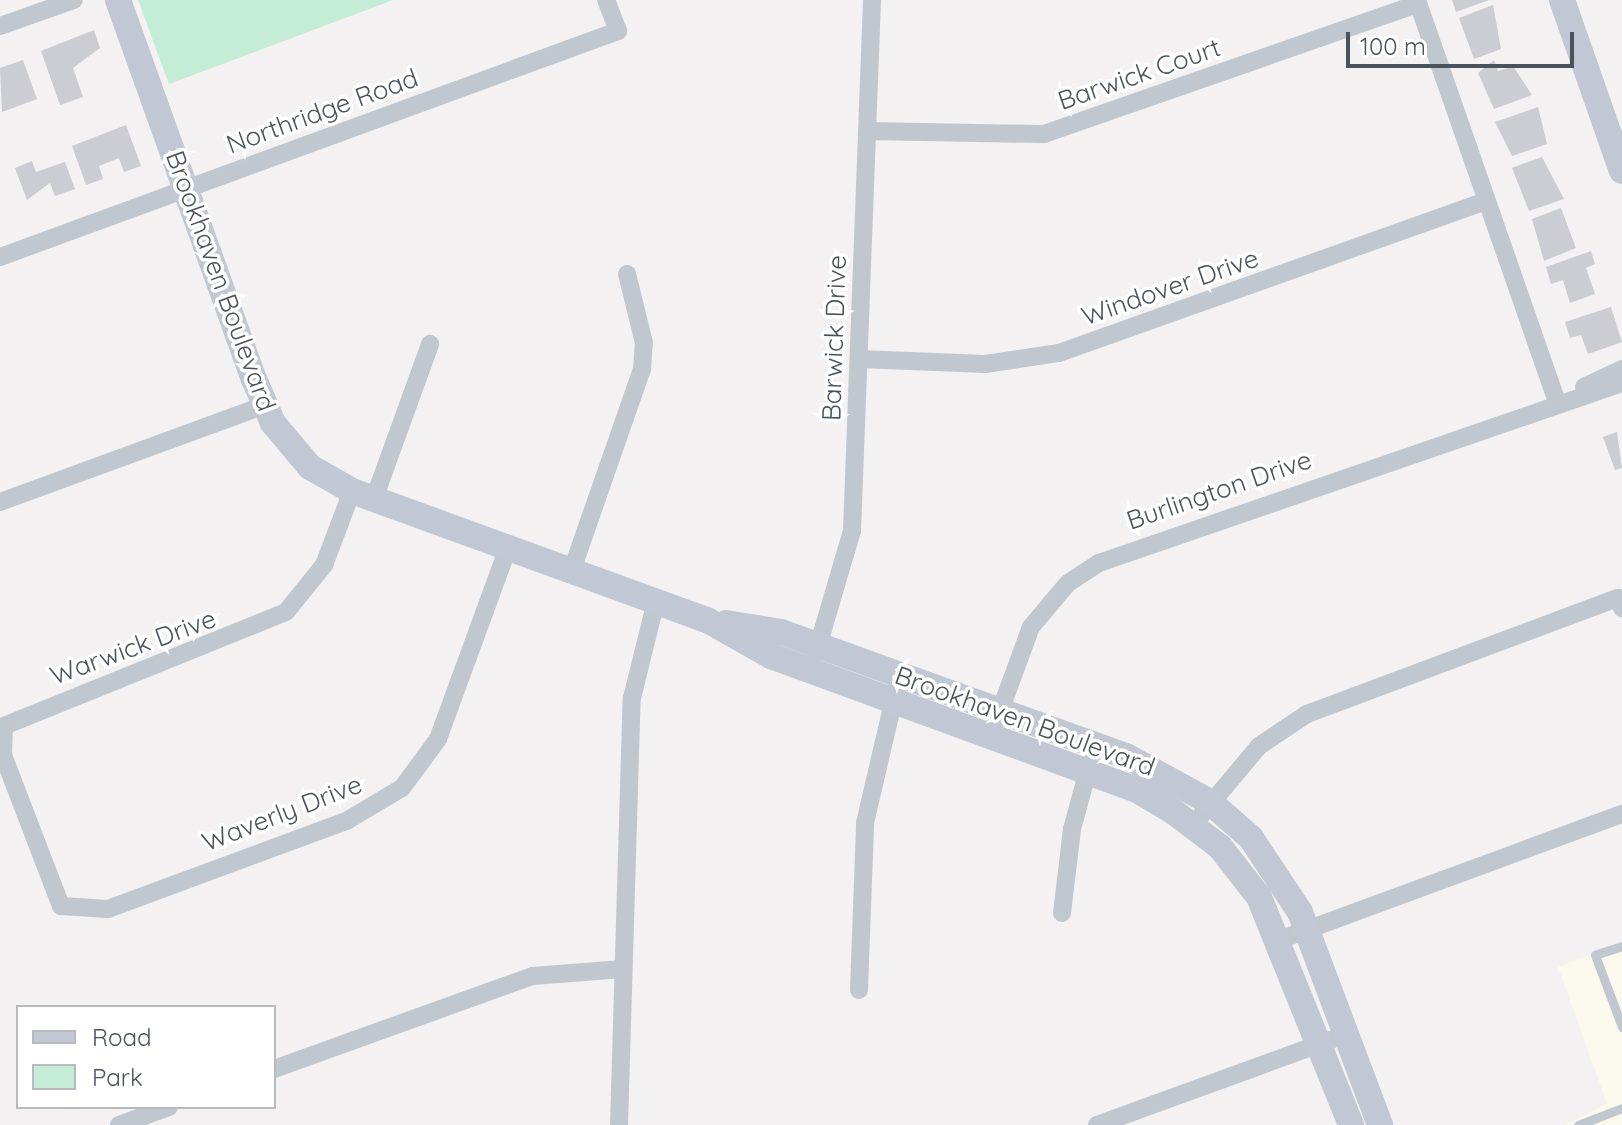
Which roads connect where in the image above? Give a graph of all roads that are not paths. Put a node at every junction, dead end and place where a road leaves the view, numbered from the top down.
1 (74, 0) edge
2 (118, 0) edge
3 (606, 0) edge
4 (872, 0) edge
5 (1562, 0) edge
6 (1417, 2) edge
7 (0, 26) edge
8 (867, 131) junction
9 (1622, 171) edge
10 (187, 188) junction
11 (1487, 201) junction
12 (0, 257) edge
13 (627, 274) dead end
14 (430, 344) dead end
15 (860, 359) junction
16 (1622, 369) edge
17 (1622, 383) edge
18 (1557, 401) junction
19 (265, 405) junction
20 (363, 495) junction
21 (0, 502) edge
22 (508, 548) junction
23 (572, 570) junction
24 (656, 601) junction
25 (1620, 603) edge
26 (707, 620) junction
27 (819, 645) junction
28 (810, 671) junction
29 (901, 676) junction
30 (891, 703) junction
31 (1000, 710) junction
32 (990, 737) junction
33 (1097, 745) junction
34 (1087, 772) junction
35 (1210, 802) junction
36 (1622, 814) edge
37 (1193, 825) junction
38 (46, 865) joint
39 (1062, 913) dead end
40 (1308, 929) junction
41 (1282, 939) junction
42 (1622, 946) edge
43 (623, 969) junction
44 (859, 990) dead end
45 (1622, 1027) edge
46 (1347, 1034) junction
47 (1321, 1044) junction
48 (276, 1068) edge
49 (1622, 1108) edge
50 (163, 1109) edge
51 (1607, 1113) junction
52 (119, 1125) edge
53 (619, 1125) edge
54 (1097, 1125) edge
55 (1351, 1125) edge
56 (1380, 1125) edge
57 (1578, 1125) edge
58 (1612, 1125) edge

1 - 7 street
2 - 10 street, Brookhaven Boulevard
3 - 10 street, Northridge Road
4 - 8 street, Barwick Drive
5 - 9 street
6 - 8 street, Barwick Court
6 - 11 street
8 - 15 street, Barwick Drive
10 - 12 street, Northridge Road
10 - 19 street, Brookhaven Boulevard
11 - 15 street, Windover Drive
11 - 18 street
13 - 23 street
14 - 20 street
15 - 27 street, Barwick Drive
16 - 18 street, Burlington Drive
17 - 18 street, Burlington Drive
18 - 31 street, Burlington Drive
19 - 20 street, Brookhaven Boulevard
19 - 21 street
20 - 22 street, Brookhaven Boulevard
20 - 38 street, Warwick Drive
22 - 23 street, Brookhaven Boulevard
22 - 38 street, Waverly Drive
23 - 24 street, Brookhaven Boulevard
24 - 26 street, Brookhaven Boulevard
24 - 43 street
25 - 35 street
26 - 27 street, Brookhaven Boulevard
26 - 28 street, Brookhaven Boulevard
27 - 28 street, Barwick Drive
27 - 29 street, Brookhaven Boulevard
28 - 30 street, Brookhaven Boulevard
29 - 30 street
29 - 31 street, Brookhaven Boulevard
30 - 32 street, Brookhaven Boulevard
30 - 44 street
31 - 32 street, Burlington Drive
31 - 33 street, Brookhaven Boulevard
32 - 34 street, Brookhaven Boulevard
33 - 34 street
33 - 35 street, Brookhaven Boulevard
34 - 37 street, Brookhaven Boulevard
34 - 39 street
35 - 37 street
35 - 40 street, Brookhaven Boulevard
36 - 40 street
37 - 41 street, Brookhaven Boulevard
40 - 41 street
40 - 46 street, Brookhaven Boulevard
41 - 47 street, Brookhaven Boulevard
42 - 45 lane
43 - 48 street
43 - 53 street
46 - 47 street
46 - 56 street, Brookhaven Boulevard
47 - 54 street
47 - 55 street, Brookhaven Boulevard
49 - 51 lane
50 - 52 street
51 - 57 lane
51 - 58 lane

